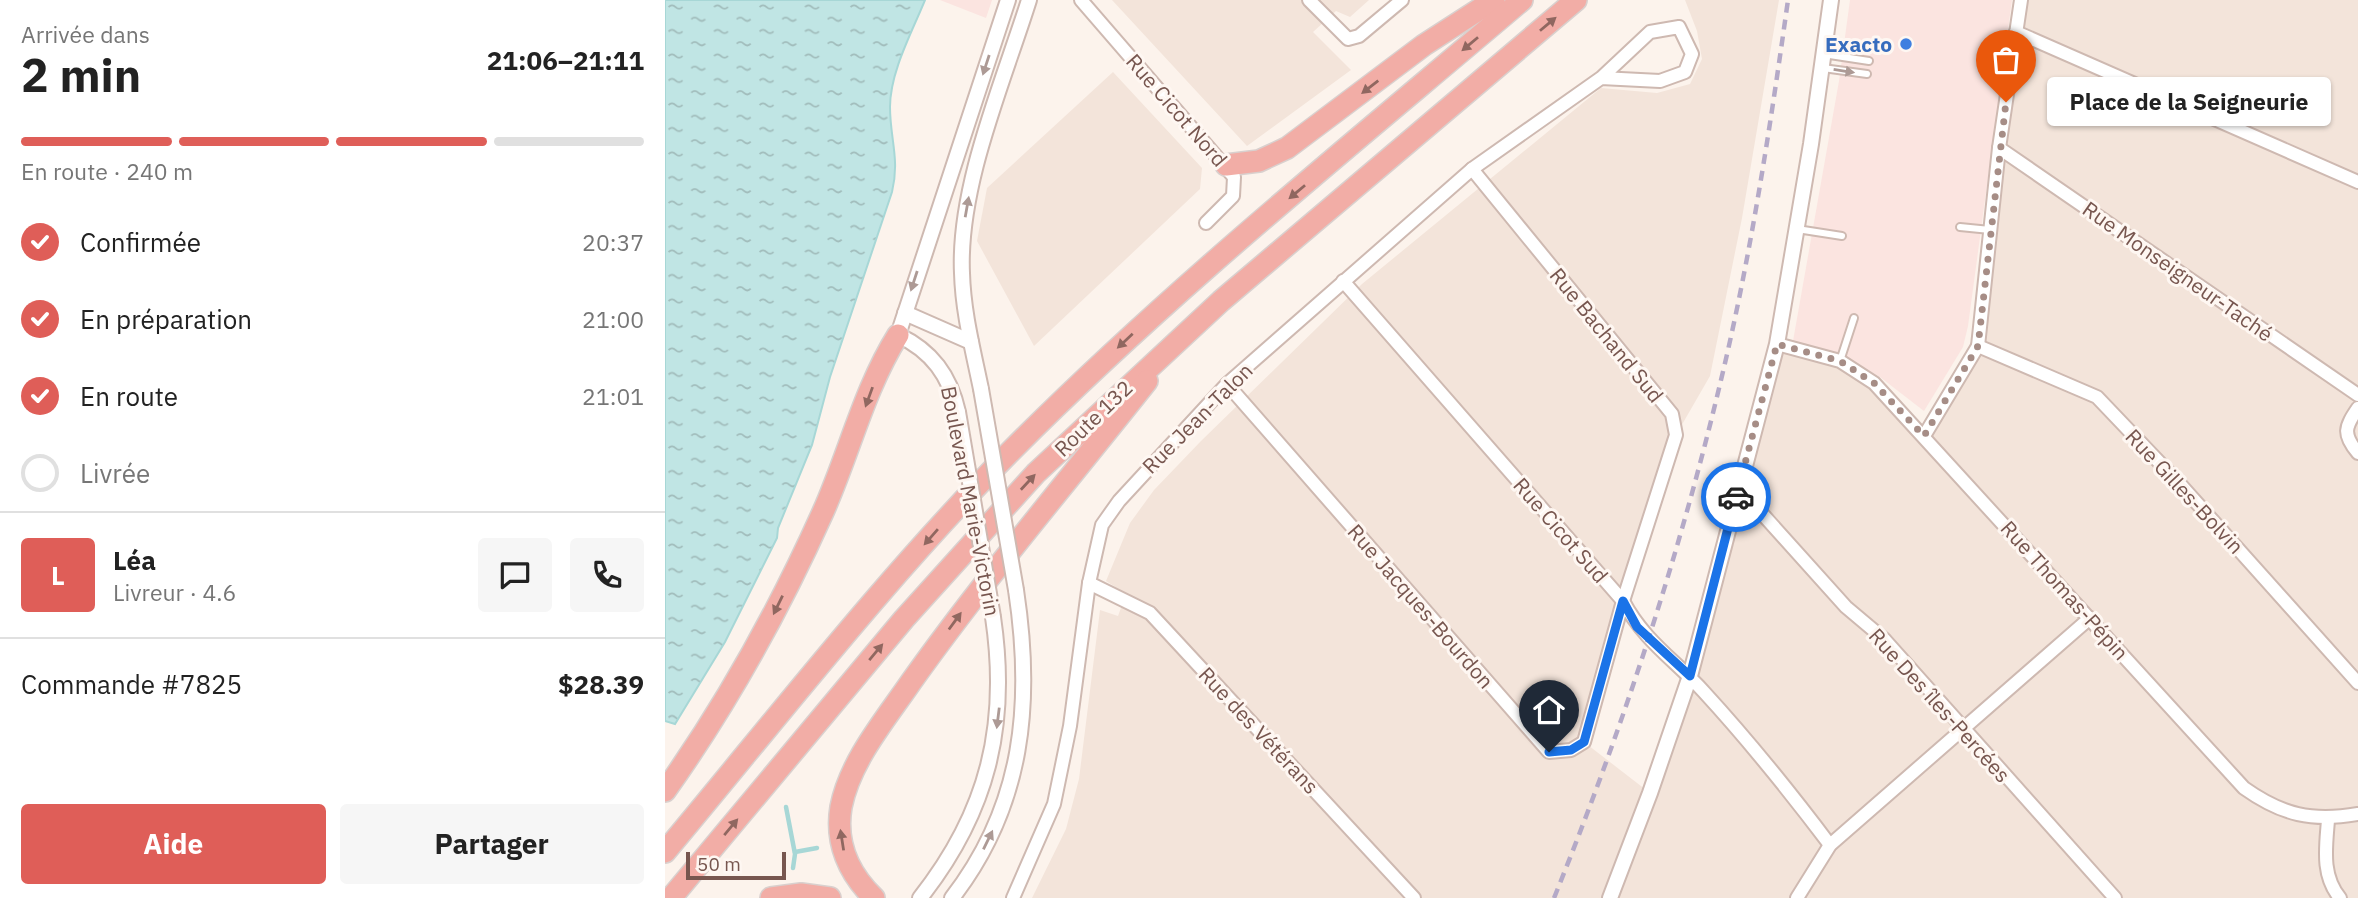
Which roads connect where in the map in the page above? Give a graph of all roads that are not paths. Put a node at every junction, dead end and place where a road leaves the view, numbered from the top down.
1 (1007, 0) edge
2 (1029, 0) edge
3 (1081, 0) edge
4 (1309, 0) edge
5 (1402, 0) edge
6 (1494, 0) edge
7 (1522, 0) edge
8 (1576, 0) edge
9 (1831, 0) edge
10 (2021, 0) edge
11 (2016, 32) junction
12 (1822, 61) junction
13 (1869, 61) dead end
14 (1867, 74) dead end
15 (1601, 78) junction
16 (1999, 148) junction
17 (1226, 165) junction
18 (1472, 169) junction
19 (2358, 182) edge
20 (1206, 223) dead end
21 (1960, 227) dead end
22 (1797, 229) junction
23 (1990, 230) junction
24 (1842, 236) dead end
25 (1343, 281) junction
26 (905, 313) junction
27 (1854, 318) dead end
28 (1185, 333) junction
29 (898, 335) junction
30 (971, 342) junction
31 (1777, 344) junction
32 (1978, 346) junction
33 (1840, 361) junction
34 (1227, 384) junction
35 (2358, 395) edge
36 (2358, 408) edge
37 (1924, 436) junction
38 (2358, 453) edge
39 (1740, 479) junction
40 (1089, 583) junction
41 (1623, 601) junction
42 (2090, 618) junction
43 (1690, 676) junction
44 (2358, 683) edge
45 (1964, 731) junction
46 (665, 791) edge
47 (2358, 814) edge
48 (2327, 820) junction
49 (1830, 845) junction
50 (665, 852) edge
51 (671, 898) edge
52 (771, 898) edge
53 (830, 898) edge
54 (874, 898) edge
55 (920, 898) edge
56 (952, 898) edge
57 (1013, 898) edge
58 (1414, 898) edge
59 (1609, 898) edge
60 (1797, 898) edge
61 (2115, 898) edge
62 (2340, 898) edge

1 -> 26 street
30 -> 2 street, Boulevard Marie-Victorin
3 - 17 street, Rue Cicot Nord
4 - 5 street
6 -> 17 highway
7 -> 50 highway, Route 132
28 -> 8 highway, Route 132
9 - 12 street
10 - 11 street
11 - 16 street
11 - 19 street
12 - 13 lane
12 -> 14 lane
12 - 22 street
15 - 15 street, Rue Jean-Talon
15 - 18 street, Rue Jean-Talon
16 - 23 street
16 - 35 street, Rue Monseigneur-Taché
17 - 20 street, Rue Cicot Nord
18 - 25 street, Rue Jean-Talon
18 - 41 street, Rue Bachand Sud
21 - 23 lane
22 - 24 lane
22 - 31 street
23 - 32 street
25 - 34 street, Rue Jean-Talon
25 - 41 street, Rue Cicot Sud
26 - 29 street
26 - 30 street
27 - 33 lane
51 -> 28 highway, Route 132
54 -> 28 highway
29 -> 46 highway
29 -> 55 street, Boulevard Marie-Victorin, bridge
56 -> 30 street, Boulevard Marie-Victorin, bridge
31 - 33 street, Rue Thomas-Pépin
31 - 39 street
32 - 37 street
32 - 44 street, Rue Gilles-Bolvin
33 - 37 street, Rue Thomas-Pépin
34 - 40 street, Rue Jean-Talon
34 - 41 street, Rue Jacques-Bourdon
36 - 38 street
37 - 42 street, Rue Thomas-Pépin
39 - 43 street
39 - 45 street, Rue Des îles-Percées
40 - 57 street, Rue Jean-Talon
40 - 58 street, Rue des Vétérans
41 - 43 street, Rue Cicot Sud
42 - 45 street
42 - 48 street, Rue Thomas-Pépin
43 - 49 street, Rue Cicot Sud
43 - 59 street
45 - 49 street
45 - 61 street, Rue Des îles-Percées
47 - 48 street, Rue Thomas-Pépin
48 - 62 street
49 - 60 street
52 - 53 highway

